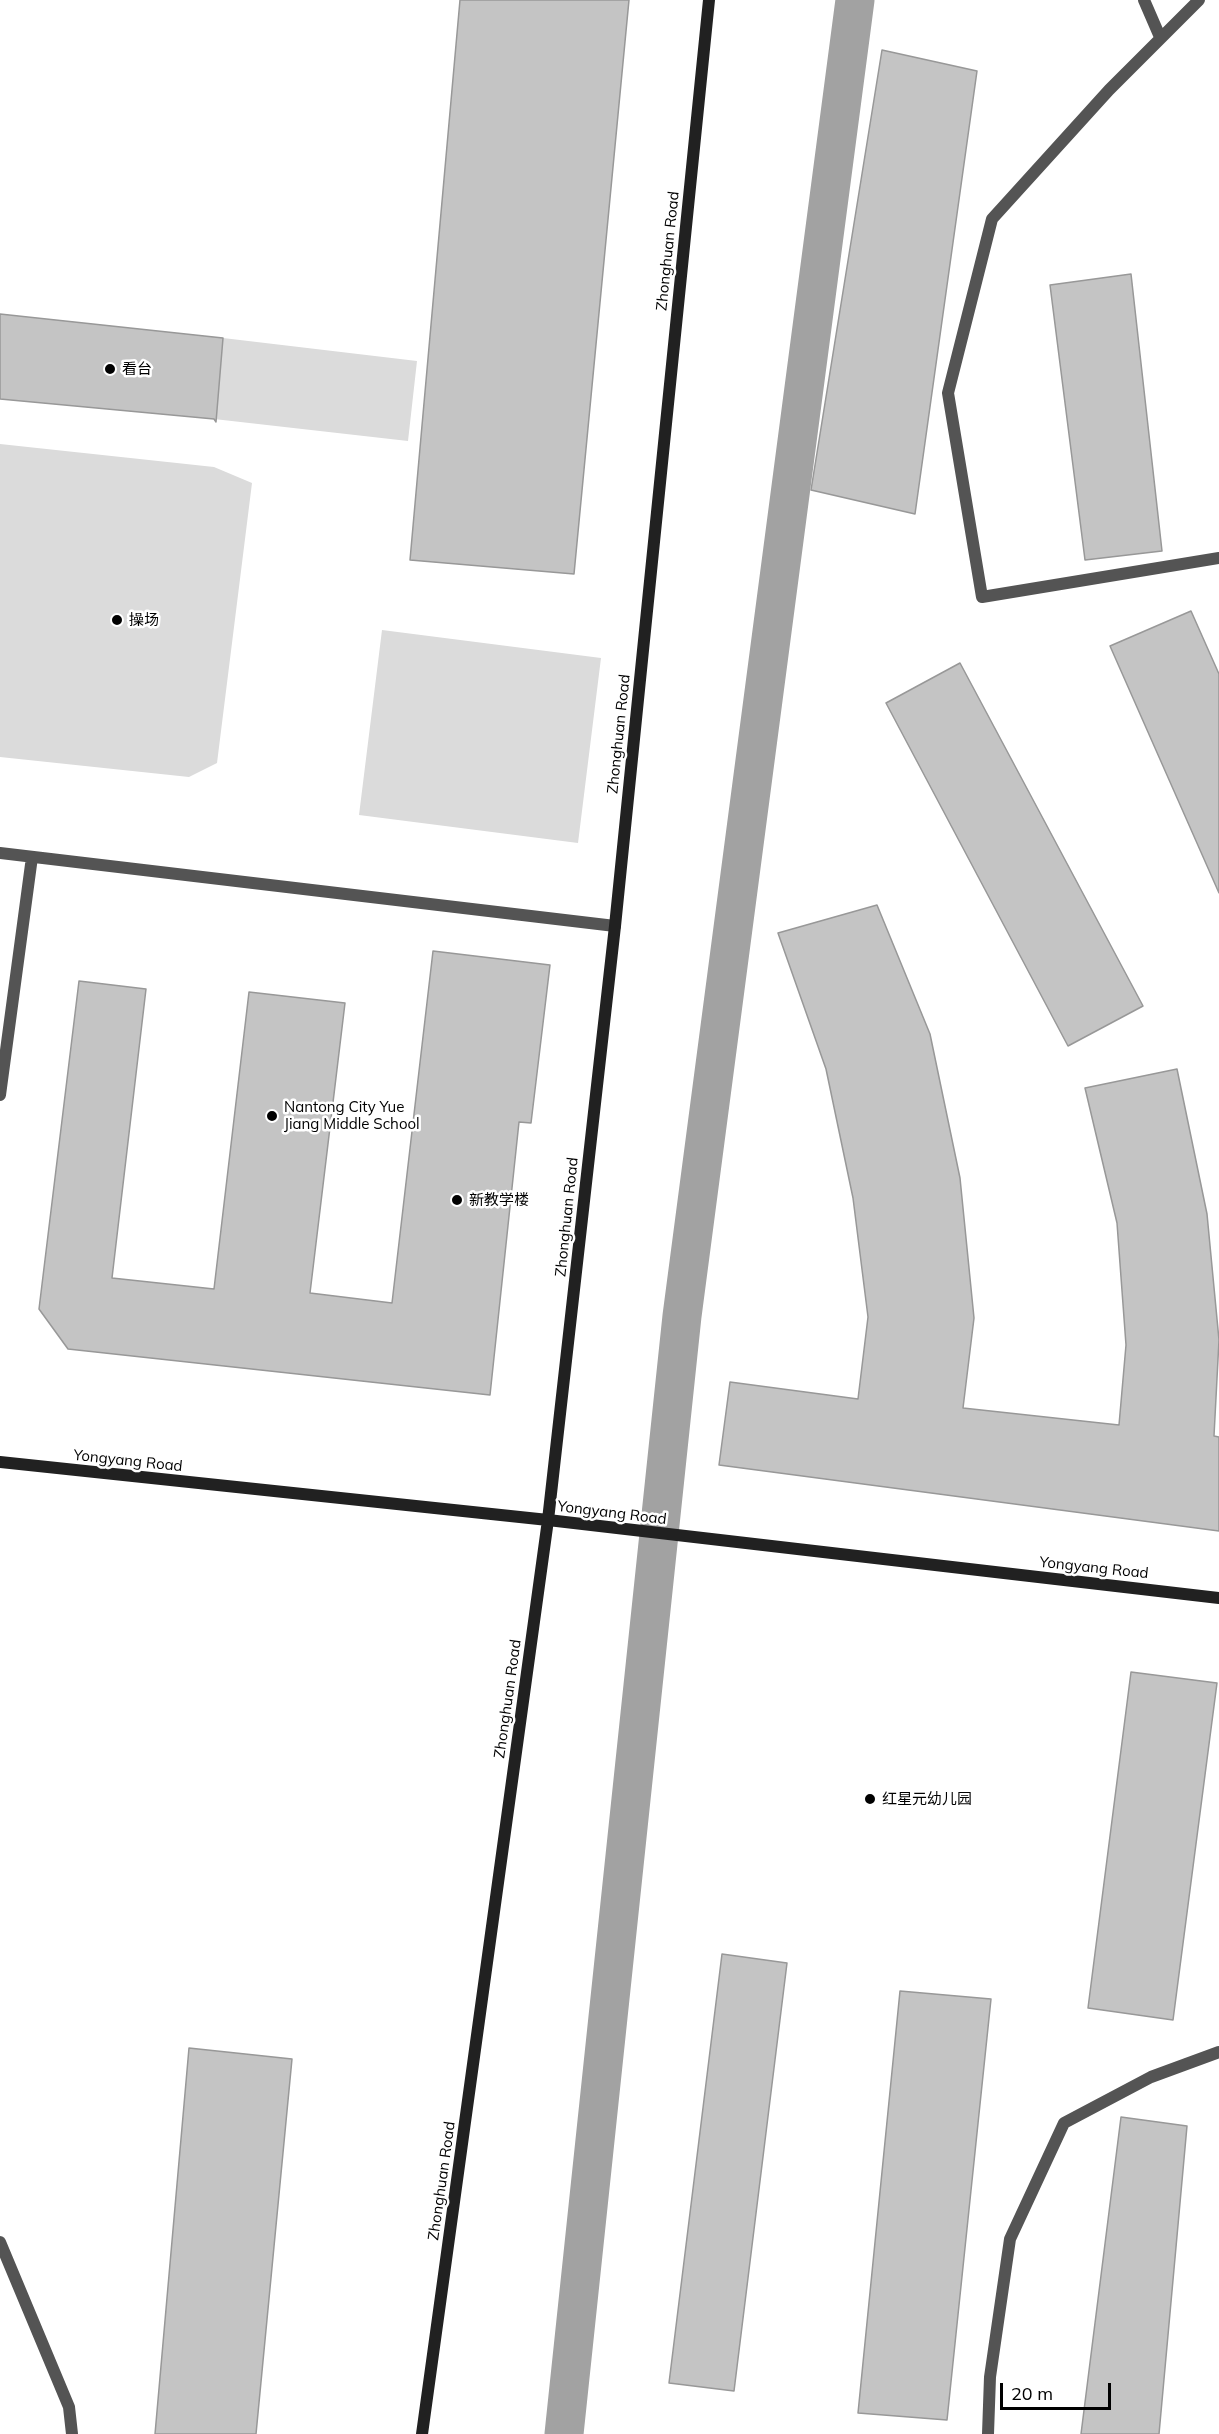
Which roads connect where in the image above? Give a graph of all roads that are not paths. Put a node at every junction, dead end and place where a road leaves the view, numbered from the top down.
1 (709, 0) edge
2 (1144, 0) edge
3 (1199, 0) edge
4 (1160, 37) junction
5 (1219, 558) edge
6 (0, 853) edge
7 (32, 857) junction
8 (615, 926) junction
9 (0, 1095) edge
10 (0, 1462) edge
11 (548, 1520) junction
12 (1219, 1598) edge
13 (1219, 2052) edge
14 (0, 2242) edge
15 (72, 2434) edge
16 (422, 2434) edge
17 (988, 2434) edge

1 - 8 street, Zhonghuan Road
2 - 4 lane
3 - 4 lane
4 - 5 lane
6 - 7 lane
7 - 8 lane
7 - 9 lane
8 - 11 street, Zhonghuan Road
10 - 11 street, Yongyang Road
11 - 12 street, Yongyang Road
11 - 16 street, Zhonghuan Road
13 - 17 lane
14 - 15 lane

